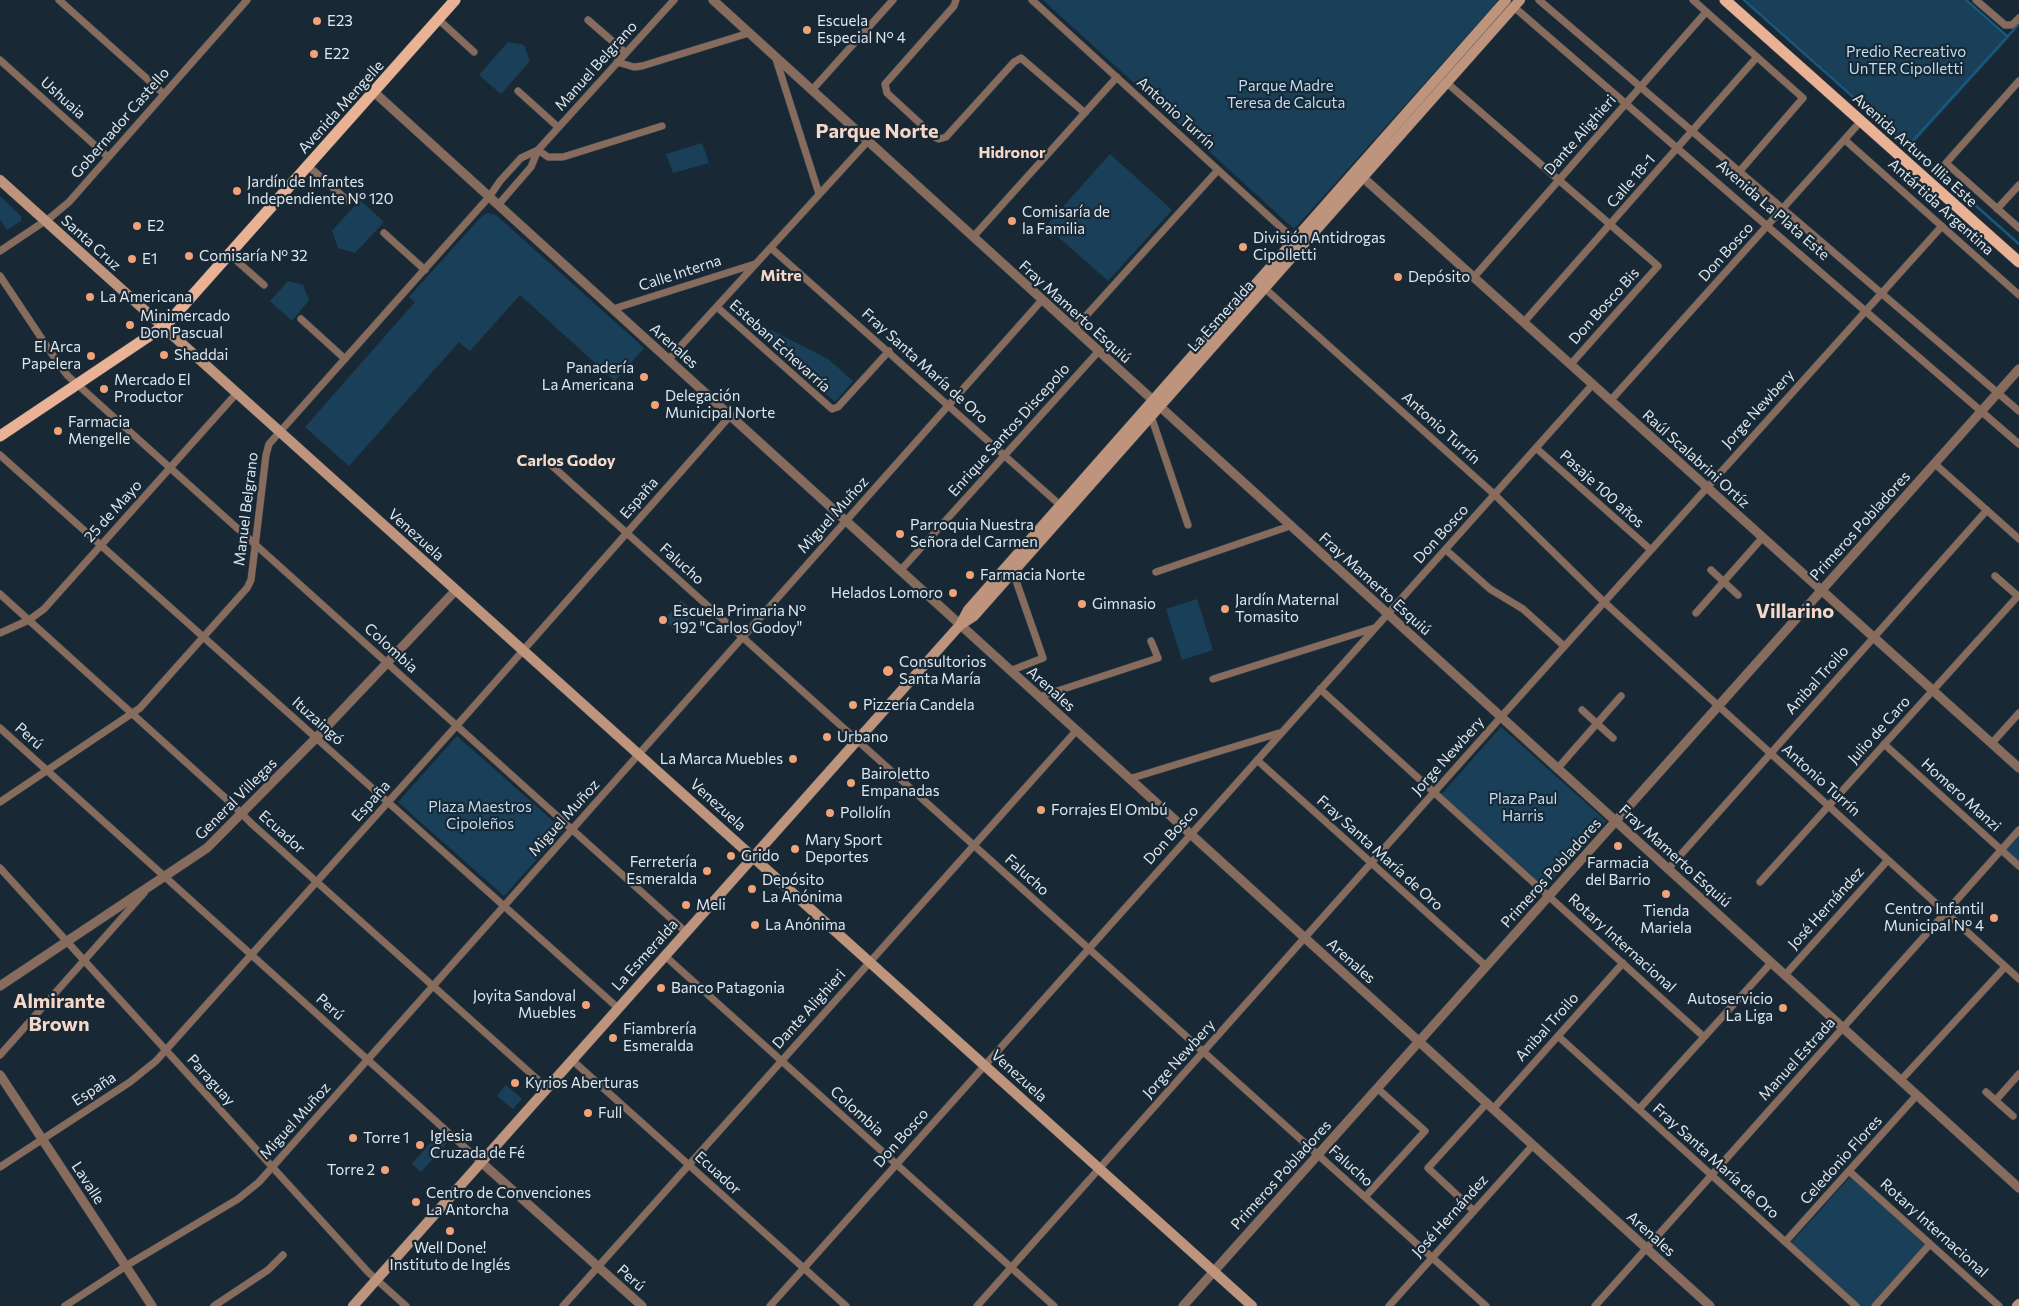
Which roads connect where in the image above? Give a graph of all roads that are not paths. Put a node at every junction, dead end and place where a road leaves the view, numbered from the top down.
1 (59, 0) edge
2 (247, 0) edge
3 (674, 0) edge
4 (713, 0) edge
5 (893, 0) edge
6 (956, 0) edge
7 (1032, 0) edge
8 (1539, 0) edge
9 (1693, 0) edge
10 (1725, 0) edge
11 (1976, 0) edge
12 (454, 2) edge
13 (1512, 2) edge
14 (1706, 12) junction
15 (2019, 18) edge
16 (438, 19) junction
17 (588, 20) dead end
18 (749, 33) junction
19 (474, 52) dead end
20 (626, 53) junction
21 (774, 56) junction
22 (1757, 57) junction
23 (0, 60) edge
24 (617, 62) junction
25 (1117, 77) junction
26 (2019, 81) edge
27 (1447, 83) junction
28 (1640, 87) junction
29 (812, 90) junction
30 (518, 91) dead end
31 (374, 92) junction
32 (164, 94) junction
33 (1626, 103) junction
34 (1084, 113) junction
35 (1861, 122) junction
36 (662, 126) dead end
37 (558, 127) junction
38 (1692, 132) junction
39 (1845, 140) junction
40 (868, 141) junction
41 (1678, 148) junction
42 (538, 150) junction
43 (108, 157) junction
44 (308, 166) junction
45 (1218, 170) junction
46 (1739, 172) junction
47 (1359, 174) junction
48 (0, 180) edge
49 (1559, 180) junction
50 (2019, 185) edge
51 (819, 194) junction
52 (489, 197) junction
53 (348, 201) dead end
54 (498, 205) junction
55 (1783, 209) junction
56 (1997, 209) junction
57 (45, 221) junction
58 (1610, 224) junction
59 (1767, 226) junction
60 (1942, 226) junction
61 (2019, 228) edge
62 (384, 233) dead end
63 (973, 237) junction
64 (1298, 243) junction
65 (771, 248) junction
66 (0, 251) edge
67 (230, 254) junction
68 (2019, 262) edge
69 (756, 264) junction
70 (424, 270) junction
71 (0, 276) edge
72 (1474, 277) junction
73 (264, 285) dead end
74 (1261, 285) junction
75 (1881, 293) junction
76 (2019, 295) edge
77 (1042, 300) junction
78 (717, 307) junction
79 (613, 310) junction
80 (1865, 311) junction
81 (301, 319) dead end
82 (1524, 322) junction
83 (162, 328) junction
84 (1074, 329) junction
85 (889, 351) junction
86 (1098, 352) junction
87 (345, 359) junction
88 (668, 360) junction
89 (1571, 364) junction
90 (2019, 369) edge
91 (1593, 384) junction
92 (77, 385) junction
93 (1998, 393) junction
94 (236, 394) junction
95 (1611, 400) junction
96 (1156, 404) junction
97 (949, 405) junction
98 (1981, 411) junction
99 (2019, 411) edge
100 (730, 416) junction
101 (1151, 416) junction
102 (280, 433) junction
103 (0, 436) edge
104 (2019, 444) edge
105 (1536, 448) junction
106 (0, 455) edge
107 (1004, 455) junction
108 (550, 464) dead end
109 (1935, 464) junction
110 (170, 468) junction
111 (1707, 487) junction
112 (1495, 495) junction
113 (1060, 505) junction
114 (1987, 510) junction
115 (846, 521) junction
116 (1188, 525) dead end
117 (1290, 526) junction
118 (627, 533) junction
119 (1763, 537) junction
120 (2019, 539) edge
121 (101, 545) junction
122 (255, 545) junction
123 (1446, 550) junction
124 (1650, 550) junction
125 (1711, 570) dead end
126 (900, 571) junction
127 (1013, 572) junction
128 (1156, 572) dead end
129 (1995, 576) dead end
130 (1724, 582) junction
131 (456, 590) junction
132 (1822, 590) junction
133 (0, 594) edge
134 (1738, 595) dead end
135 (2019, 597) edge
136 (1604, 602) junction
137 (1696, 613) dead end
138 (1388, 614) junction
139 (29, 620) junction
140 (960, 626) junction
141 (1377, 627) junction
142 (0, 633) edge
143 (204, 637) junction
144 (743, 637) junction
145 (1874, 637) junction
146 (1151, 641) dead end
147 (1564, 646) junction
148 (523, 650) junction
149 (387, 663) junction
150 (1010, 671) junction
151 (1213, 679) dead end
152 (1320, 689) junction
153 (1933, 690) junction
154 (1621, 696) dead end
155 (1039, 697) junction
156 (1718, 706) junction
157 (1582, 710) dead end
158 (2019, 713) edge
159 (132, 714) junction
160 (1501, 717) junction
161 (1598, 723) junction
162 (456, 726) junction
163 (0, 728) edge
164 (1076, 731) junction
165 (1281, 733) junction
166 (316, 738) junction
167 (1613, 738) dead end
168 (858, 741) junction
169 (1992, 743) junction
170 (1884, 744) junction
171 (1771, 753) junction
172 (639, 754) junction
173 (1257, 760) junction
174 (2019, 768) edge
175 (1558, 769) junction
176 (47, 770) junction
177 (1129, 779) junction
178 (1434, 792) junction
179 (0, 802) edge
180 (388, 802) junction
181 (1829, 806) junction
182 (242, 814) junction
183 (1615, 821) junction
184 (572, 830) junction
185 (2019, 830) edge
186 (1190, 834) junction
187 (974, 845) junction
188 (2001, 850) junction
189 (753, 856) junction
190 (1888, 860) junction
191 (1371, 863) junction
192 (2019, 866) edge
193 (0, 868) edge
194 (1668, 869) junction
195 (165, 876) junction
196 (316, 882) junction
197 (1760, 882) dead end
198 (150, 887) junction
199 (1549, 896) junction
200 (504, 906) junction
201 (1946, 913) junction
202 (686, 932) junction
203 (1304, 938) junction
204 (66, 942) junction
205 (1089, 948) junction
206 (251, 954) junction
207 (664, 956) junction
208 (83, 961) junction
209 (870, 962) junction
210 (1771, 962) junction
211 (1623, 963) junction
212 (1486, 966) junction
213 (2005, 967) junction
214 (1785, 975) junction
215 (2019, 979) edge
216 (0, 986) edge
217 (433, 986) junction
218 (618, 1008) junction
219 (1843, 1028) junction
220 (1558, 1036) junction
221 (1704, 1037) junction
222 (1419, 1042) junction
223 (165, 1050) junction
224 (1204, 1052) junction
225 (0, 1055) edge
226 (368, 1059) junction
227 (572, 1060) junction
228 (782, 1061) junction
229 (985, 1065) junction
230 (2019, 1074) edge
231 (0, 1075) edge
232 (1901, 1080) junction
233 (547, 1088) junction
234 (1377, 1088) junction
235 (1986, 1092) dead end
236 (1917, 1095) junction
237 (1996, 1100) junction
238 (1490, 1106) junction
239 (1639, 1110) junction
240 (2013, 1116) dead end
241 (42, 1140) junction
242 (1533, 1145) junction
243 (1318, 1154) junction
244 (481, 1162) junction
245 (896, 1164) junction
246 (689, 1165) junction
247 (0, 1167) edge
248 (272, 1167) junction
249 (1100, 1168) junction
250 (1849, 1171) junction
251 (1712, 1175) junction
252 (2019, 1188) edge
253 (1365, 1197) junction
254 (1474, 1211) junction
255 (1786, 1242) junction
256 (1930, 1244) junction
257 (1647, 1248) junction
258 (283, 1255) dead end
259 (1432, 1257) junction
260 (126, 1266) junction
261 (598, 1267) junction
262 (804, 1268) junction
263 (1011, 1268) junction
264 (1214, 1271) junction
265 (376, 1280) junction
266 (65, 1306) edge
267 (152, 1306) edge
268 (214, 1306) edge
269 (353, 1306) edge
270 (406, 1306) edge
271 (563, 1306) edge
272 (642, 1306) edge
273 (770, 1306) edge
274 (846, 1306) edge
275 (977, 1306) edge
276 (1054, 1306) edge
277 (1183, 1306) edge
278 (1252, 1306) edge
279 (1389, 1306) edge
280 (1486, 1306) edge
281 (1596, 1306) edge
282 (1710, 1306) edge
283 (1856, 1306) edge
284 (1875, 1306) edge
285 (1999, 1306) edge

1 - 32 street
2 - 32 street, Gobernador Castello
3 - 20 street, Manuel Belgrano
4 - 18 street, Fray Mamerto Esquiú
5 - 29 street
6 - 34 street
7 - 25 street, Antonio Turrín
8 - 28 street, Avenida La Plata Este
9 - 14 street
10 - 35 main road, Avenida Arturo Illia Este
11 - 15 street
12 - 16 main road, Avenida Mengelle
13 - 27 main road, La Esmeralda
13 - 33 street, Avenida La Plata Este
13 - 47 main road, La Esmeralda
14 - 22 street
14 - 28 street, Dante Alighieri
16 - 19 street
16 - 31 main road, Avenida Mengelle
17 - 20 street
18 - 21 street, Fray Mamerto Esquiú
18 - 24 street
20 - 24 street, Manuel Belgrano
21 - 29 street, Fray Mamerto Esquiú
21 - 51 street
22 - 38 street, Calle 18-1
22 - 46 street
23 - 43 street, Ushuaia
24 - 37 street, Manuel Belgrano
25 - 34 street
25 - 45 street, Antonio Turrín
26 - 56 street
27 - 47 main road, La Esmeralda
27 - 49 street
28 - 33 street, Dante Alighieri
28 - 38 street, Avenida La Plata Este
29 - 40 street, Fray Mamerto Esquiú
30 - 37 street
31 - 44 main road, Avenida Mengelle
31 - 52 street, Arenales
32 - 43 street, Gobernador Castello
33 - 41 street, Avenida La Plata Este
33 - 49 street, Dante Alighieri
34 - 63 street
35 - 39 street, Don Bosco
35 - 68 main road, Avenida Arturo Illia Este
36 - 42 street
37 - 42 street, Manuel Belgrano
38 - 41 street, Calle 18-1
38 - 46 street, Avenida La Plata Este
39 - 55 street, Don Bosco
39 - 60 street, Antártida Argentina
40 - 51 street
40 - 63 street, Fray Mamerto Esquiú
41 - 58 street, Calle 18-1
41 - 59 street, Avenida La Plata Este
42 - 52 street, Manuel Belgrano
42 - 54 street, Manuel Belgrano
43 - 57 street, Gobernador Castello
44 - 53 street
44 - 67 main road, Avenida Mengelle
45 - 64 street, Antonio Turrín
45 - 84 street
46 - 55 street, Avenida La Plata Este
47 - 64 main road, La Esmeralda
47 - 72 street, Raúl Scalabrini Ortíz
48 - 57 main road, Santa Cruz
49 - 58 street
49 - 72 street, Dante Alighieri
50 - 56 street
51 - 65 street
52 - 54 street, Arenales
52 - 70 street, Manuel Belgrano
54 - 79 street, Arenales
55 - 59 street, Don Bosco
55 - 75 street, Avenida La Plata Este
56 - 61 street
57 - 66 street, Gobernador Castello
57 - 83 main road, Santa Cruz
58 - 82 street, Calle 18-1
58 - 89 street, Don Bosco Bis
59 - 80 street, Avenida La Plata Este
59 - 95 street, Don Bosco
60 - 75 street, Jorge Newbery
60 - 76 street, Antártida Argentina
62 - 70 street
63 - 77 street, Fray Mamerto Esquiú
64 - 74 main road, La Esmeralda
65 - 69 street
65 - 85 street, Fray Santa María de Oro
67 - 73 street
67 - 83 main road, Avenida Mengelle
69 - 78 street
69 - 79 street, Calle Interna
70 - 87 street, Manuel Belgrano
71 - 92 street, Colombia
72 - 82 street, Raúl Scalabrini Ortíz
74 - 96 main road, La Esmeralda
74 - 112 street, Antonio Turrín
75 - 80 street, Jorge Newbery
75 - 93 street, Avenida La Plata Este
77 - 84 street, Fray Mamerto Esquiú
77 - 97 street, Miguel Muñoz
78 - 85 street, Esteban Echevarría
78 - 88 street
79 - 88 street, Arenales
80 - 98 street, Avenida La Plata Este
80 - 111 street, Jorge Newbery
81 - 87 street
82 - 89 street, Raúl Scalabrini Ortíz
83 - 92 main road, Avenida Mengelle
83 - 94 main road, Venezuela
84 - 86 street, Fray Mamerto Esquiú
85 - 97 street, Fray Santa María de Oro
86 - 96 street, Fray Mamerto Esquiú
86 - 107 street, Enrique Santos Discepolo
87 - 102 street, Manuel Belgrano
88 - 100 street, Arenales
89 - 91 street, Raúl Scalabrini Ortíz
90 - 93 street, Primeros Pobladores
91 - 95 street, Raúl Scalabrini Ortíz
91 - 105 street, Don Bosco
92 - 103 main road, Avenida Mengelle
92 - 110 street, Colombia
93 - 98 street, Primeros Pobladores
93 - 99 street, Avenida La Plata Este
94 - 102 main road, Venezuela
94 - 110 street, 25 de Mayo
95 - 111 street, Raúl Scalabrini Ortíz
96 - 101 main road, La Esmeralda
96 - 113 main road, La Esmeralda
96 - 117 street, Fray Mamerto Esquiú
97 - 107 street, Fray Santa María de Oro
97 - 115 street, Miguel Muñoz
98 - 104 street, Avenida La Plata Este
98 - 109 street, Primeros Pobladores
100 - 115 street, Arenales
100 - 118 street, España
101 - 116 street
101 - 127 main road, La Esmeralda
102 - 122 street, Manuel Belgrano
102 - 131 main road, Venezuela
105 - 112 street, Don Bosco
105 - 124 street, Pasaje 100 años
106 - 121 street, Ituzaingó
107 - 113 street, Fray Santa María de Oro
107 - 126 street, Enrique Santos Discepolo
108 - 118 street, Falucho
109 - 114 street
109 - 132 street, Primeros Pobladores
110 - 121 street, 25 de Mayo
110 - 122 street, Colombia
111 - 119 street, Raúl Scalabrini Ortíz
111 - 124 street, Jorge Newbery
112 - 123 street, Don Bosco
112 - 136 street, Antonio Turrín
113 - 140 main road, La Esmeralda
114 - 120 street
114 - 145 street, Anibal Troilo
115 - 126 street, Arenales
115 - 144 street, Miguel Muñoz
117 - 128 street
117 - 138 street, Fray Mamerto Esquiú
118 - 144 street, Falucho
118 - 148 street, España
119 - 130 street
119 - 132 street, Raúl Scalabrini Ortíz
121 - 139 street, 25 de Mayo
121 - 143 street, Ituzaingó
122 - 143 street, Manuel Belgrano
122 - 149 street, Colombia
123 - 138 street, Don Bosco
123 - 147 street
124 - 136 street, Jorge Newbery
125 - 130 street
126 - 140 street, Arenales
127 - 140 main road, La Esmeralda
127 - 150 street
129 - 135 street
130 - 134 street
130 - 137 street
131 - 148 main road, Venezuela
131 - 149 street, General Villegas
132 - 145 street, Raúl Scalabrini Ortíz
132 - 156 street, Primeros Pobladores
133 - 139 street, Ecuador
135 - 153 street, Julio de Caro
136 - 147 street, Jorge Newbery
136 - 156 street, Antonio Turrín
138 - 141 street, Don Bosco
138 - 160 street, Fray Mamerto Esquiú
139 - 142 street, 25 de Mayo
139 - 159 street, Ecuador
140 - 150 street, Arenales
140 - 168 main road, La Esmeralda
141 - 151 street
141 - 152 street, Don Bosco
143 - 159 street, Manuel Belgrano
143 - 166 street, Ituzaingó
144 - 168 street, Falucho
144 - 172 street, Miguel Muñoz
145 - 153 street, Raúl Scalabrini Ortíz
145 - 171 street, Anibal Troilo
146 - 155 street
147 - 160 street, Jorge Newbery
148 - 162 street, España
148 - 172 main road, Venezuela
149 - 162 street, Colombia
149 - 166 street, General Villegas
150 - 155 street, Arenales
152 - 165 street, Don Bosco
152 - 178 street, Rotary Internacional
153 - 169 street, Raúl Scalabrini Ortíz
153 - 170 street, Julio de Caro
154 - 161 street
155 - 164 street, Arenales
156 - 171 street, Antonio Turrín
156 - 183 street, Primeros Pobladores
157 - 161 street
158 - 169 street
159 - 176 street, Manuel Belgrano
159 - 182 street, Ecuador
160 - 175 street, Fray Mamerto Esquiú
160 - 178 street, Jorge Newbery
161 - 167 street
161 - 175 street
162 - 180 street, España
162 - 184 street, Colombia
163 - 176 street, Perú
164 - 177 street, Arenales
164 - 187 street, Dante Alighieri
165 - 173 street, Don Bosco
165 - 177 street
166 - 180 street, Ituzaingó
166 - 182 street, General Villegas
168 - 187 street, Falucho
168 - 189 main road, La Esmeralda
169 - 174 street, Raúl Scalabrini Ortíz
170 - 181 street, Julio de Caro
170 - 188 street, Homero Manzi
171 - 181 street, Antonio Turrín
171 - 194 street, Anibal Troilo
172 - 184 street, Miguel Muñoz
172 - 189 main road, Venezuela
173 - 186 street, Don Bosco
173 - 191 street, Fray Santa María de Oro
175 - 183 street, Fray Mamerto Esquiú
176 - 179 street, Manuel Belgrano
176 - 195 street, Perú
177 - 186 street, Arenales
178 - 191 street, Jorge Newbery
178 - 199 street, Rotary Internacional
180 - 196 street, España
180 - 200 street, Ituzaingó
181 - 190 street, Antonio Turrín
181 - 197 street, Julio de Caro
182 - 195 street, General Villegas
182 - 196 street, Ecuador
183 - 194 street, Fray Mamerto Esquiú
183 - 199 street, Primeros Pobladores
184 - 200 street, Miguel Muñoz
184 - 202 street, Colombia
185 - 188 street, Manuel Estrada
186 - 203 street, Arenales
186 - 205 street, Don Bosco
187 - 205 street, Falucho
187 - 209 street, Dante Alighieri
188 - 192 street, Homero Manzi
188 - 201 street, Manuel Estrada
189 - 202 main road, La Esmeralda
189 - 209 main road, Venezuela
190 - 201 street, Antonio Turrín
190 - 214 street, José Hernández
191 - 203 street, Jorge Newbery
191 - 212 street, Fray Santa María de Oro
193 - 204 street, Paraguay
194 - 210 street, Fray Mamerto Esquiú
195 - 198 street, General Villegas
195 - 206 street, Perú
196 - 206 street, España
196 - 217 street, Ecuador
198 - 204 street, General Villegas
198 - 208 street
199 - 211 street, Rotary Internacional
199 - 212 street, Primeros Pobladores
200 - 217 street, Miguel Muñoz
200 - 218 street, Ituzaingó
201 - 213 street, Antonio Turrín
201 - 219 street, Manuel Estrada
202 - 207 main road, La Esmeralda
203 - 222 street, Arenales
203 - 224 street, Jorge Newbery
204 - 208 street, Paraguay
204 - 216 street, General Villegas
205 - 224 street, Falucho
205 - 229 street, Don Bosco
206 - 223 street, España
206 - 226 street, Perú
207 - 218 main road, La Esmeralda
207 - 228 street, Colombia
208 - 223 street, Paraguay
208 - 225 street
209 - 228 street, Dante Alighieri
209 - 229 main road, Venezuela
210 - 214 street, Fray Mamerto Esquiú
210 - 221 street
211 - 220 street, Anibal Troilo
211 - 221 street, Rotary Internacional
212 - 222 street, Primeros Pobladores
213 - 215 street, Antonio Turrín
213 - 232 street
214 - 219 street, Fray Mamerto Esquiú
217 - 226 street, Miguel Muñoz
217 - 233 street, Ecuador
218 - 227 main road, La Esmeralda
219 - 232 street, Fray Mamerto Esquiú
219 - 251 street, Manuel Estrada
220 - 238 street, Anibal Troilo
220 - 239 street, Fray Santa María de Oro
221 - 239 street
222 - 234 street, Primeros Pobladores
222 - 238 street, Arenales
223 - 241 street, España
223 - 248 street, Paraguay
224 - 243 street, Falucho
224 - 249 street, Jorge Newbery
226 - 244 street, Perú
226 - 248 street, Miguel Muñoz
227 - 233 main road, La Esmeralda
227 - 246 street, Ecuador
228 - 245 street, Colombia
228 - 246 street, Dante Alighieri
229 - 245 street, Don Bosco
229 - 249 main road, Venezuela
230 - 237 street
231 - 241 street, Lavalle
232 - 236 street, Fray Mamerto Esquiú
233 - 244 main road, La Esmeralda
234 - 243 street, Primeros Pobladores
234 - 253 street
235 - 237 street
236 - 250 street, Celedonio Flores
236 - 252 street, Fray Mamerto Esquiú
237 - 240 street
238 - 242 street, Arenales
238 - 254 street, Anibal Troilo
239 - 251 street, Fray Santa María de Oro
241 - 247 street, España
241 - 260 street, Lavalle
242 - 254 street, José Hernández
242 - 257 street, Arenales
243 - 253 street, Falucho
243 - 264 street, Primeros Pobladores
244 - 261 street, Perú
244 - 265 main road, La Esmeralda
245 - 262 street, Don Bosco
245 - 263 street, Colombia
246 - 261 street, Dante Alighieri
246 - 262 street, Ecuador
248 - 260 street, Miguel Muñoz
248 - 265 street, Paraguay
249 - 263 street, Jorge Newbery
249 - 264 main road, Venezuela
250 - 255 street, Celedonio Flores
250 - 256 street, Rotary Internacional
251 - 255 street, Fray Santa María de Oro
251 - 257 street, Manuel Estrada
253 - 259 street, Falucho
254 - 259 street, José Hernández
255 - 283 street, Fray Santa María de Oro
256 - 284 street
256 - 285 street, Rotary Internacional
257 - 281 street, Manuel Estrada
257 - 282 street, Arenales
258 - 268 street
259 - 279 street, José Hernández
259 - 280 street, Falucho
260 - 266 street, Miguel Muñoz
260 - 267 street, Lavalle
261 - 271 street, Dante Alighieri
261 - 272 street, Perú
262 - 273 street, Don Bosco
262 - 274 street, Ecuador
263 - 275 street, Jorge Newbery
263 - 276 street, Colombia
264 - 277 street, Primeros Pobladores
264 - 278 main road, Venezuela
265 - 269 main road, La Esmeralda
265 - 270 street, Paraguay

